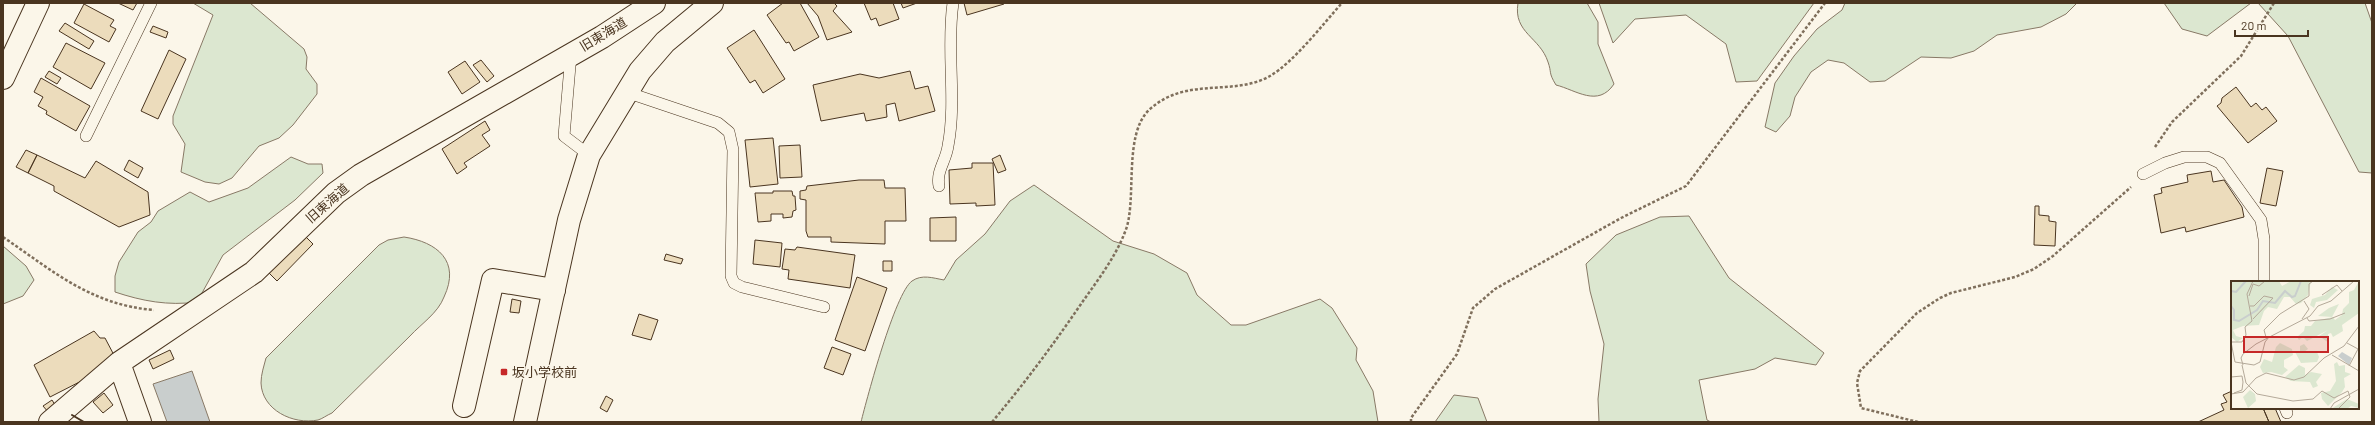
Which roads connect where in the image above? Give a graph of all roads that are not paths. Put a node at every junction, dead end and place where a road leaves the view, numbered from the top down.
1 (38, 3) edge
2 (151, 3) edge
3 (654, 3) edge
4 (712, 3) edge
5 (953, 3) edge
6 (631, 9) edge
7 (571, 53) junction
8 (3, 78) edge
9 (626, 92) junction
10 (86, 136) dead end
11 (589, 155) junction
12 (2143, 174) road end
13 (939, 186) dead end
14 (2264, 281) edge
15 (554, 290) junction
16 (824, 307) dead end
17 (119, 363) junction
18 (464, 406) dead end
19 (50, 422) edge
20 (140, 422) edge
21 (525, 422) edge

1 - 8 street
2 - 10 lane
3 - 6 street, 旧東海道
4 - 9 street
5 - 13 lane
6 - 7 street, 旧東海道
7 - 11 lane
7 - 17 street, 旧東海道
9 - 11 street
9 - 16 lane
11 - 15 street
12 - 14 lane
15 - 18 street
15 - 21 street
17 - 19 street, 旧東海道
17 - 20 street

